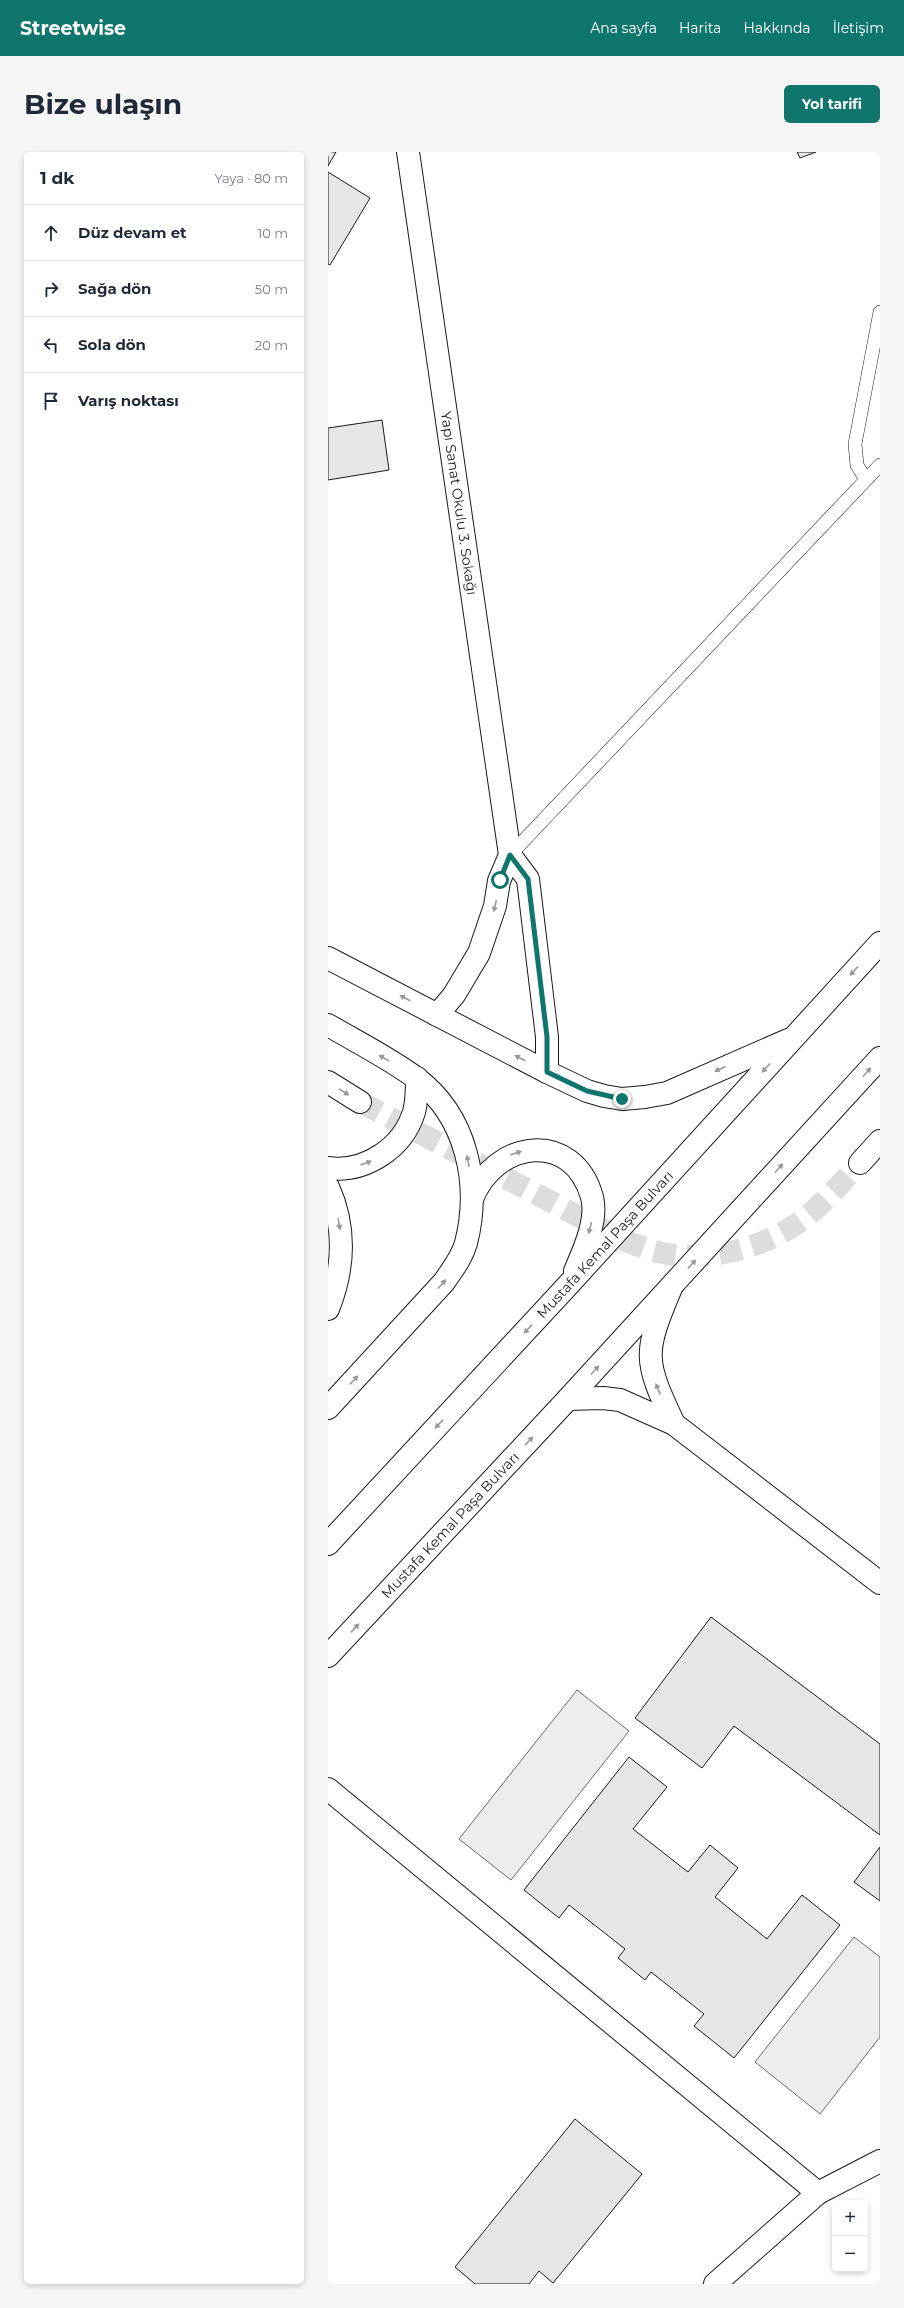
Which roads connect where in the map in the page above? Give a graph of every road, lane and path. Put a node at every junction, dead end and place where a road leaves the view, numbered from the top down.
1 (408, 152) edge
2 (880, 312) edge
3 (880, 466) edge
4 (866, 480) junction
5 (510, 855) junction
6 (880, 942) edge
7 (328, 958) edge
8 (437, 1015) junction
9 (328, 1025) edge
10 (794, 1037) junction
11 (880, 1058) edge
12 (547, 1072) junction
13 (417, 1078) junction
14 (328, 1082) edge
15 (360, 1102) tunnel mouth
16 (880, 1141) edge
17 (860, 1163) tunnel mouth
18 (328, 1168) edge
19 (328, 1187) edge
20 (472, 1200) junction
21 (570, 1283) junction
22 (672, 1285) junction
23 (328, 1309) edge
24 (568, 1399) junction
25 (328, 1408) edge
26 (674, 1424) junction
27 (328, 1544) edge
28 (880, 1583) edge
29 (328, 1656) edge
30 (328, 1789) edge
31 (880, 2161) edge
32 (818, 2193) junction
33 (714, 2284) edge

1 - 5 main road, Yapı Sanat Okulu 3. Sokağı
2 - 4 lane
3 - 4 lane
4 - 5 lane
5 -> 8 main road
5 - 12 main road, Yapı Sanat Okulu 3. Sokağı
6 -> 10 main road, Mustafa Kemal Paşa Bulvarı
8 -> 7 main road
12 -> 8 main road
13 -> 9 main road
10 -> 12 main road
10 -> 21 main road, Mustafa Kemal Paşa Bulvarı
22 -> 11 main road, Mustafa Kemal Paşa Bulvarı
18 -> 13 main road
20 -> 13 main road
14 -> 15 main road
16 - 17 main road
19 -> 23 main road
20 -> 21 main road
25 -> 20 main road
21 -> 27 main road, Mustafa Kemal Paşa Bulvarı
24 -> 22 main road, Mustafa Kemal Paşa Bulvarı
26 -> 22 main road
24 - 26 main road
29 -> 24 main road, Mustafa Kemal Paşa Bulvarı
26 - 28 main road
30 - 32 main road
31 - 32 main road
32 - 33 main road

